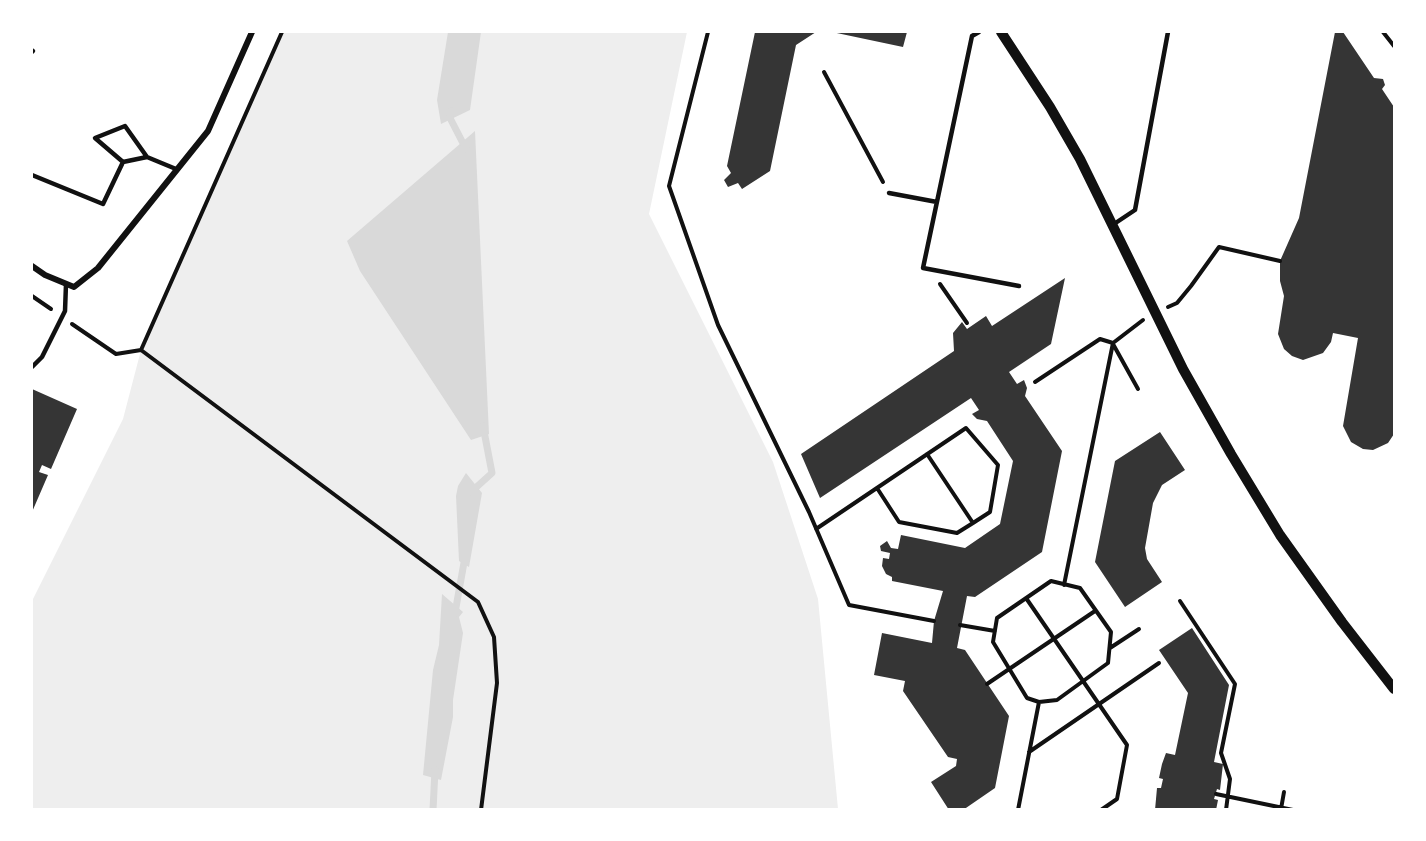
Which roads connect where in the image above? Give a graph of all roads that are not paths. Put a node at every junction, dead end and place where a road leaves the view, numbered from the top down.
1 (252, 32) edge
2 (979, 32) edge
3 (1001, 32) edge
4 (1168, 32) edge
5 (147, 157) junction
6 (123, 162) junction
7 (176, 169) junction
8 (32, 175) edge
9 (889, 193) road end
10 (937, 202) junction
11 (1112, 225) junction
12 (32, 266) edge
13 (66, 284) junction
14 (1019, 286) dead end
15 (32, 367) edge
16 (1395, 689) edge

1 - 7 street
2 - 10 lane
3 - 11 street
4 - 11 lane
5 - 6 lane
5 - 6 lane
5 - 7 lane
6 - 8 lane
7 - 13 street
9 - 10 lane
10 - 14 lane
11 - 16 street
12 - 13 street
13 - 15 lane

